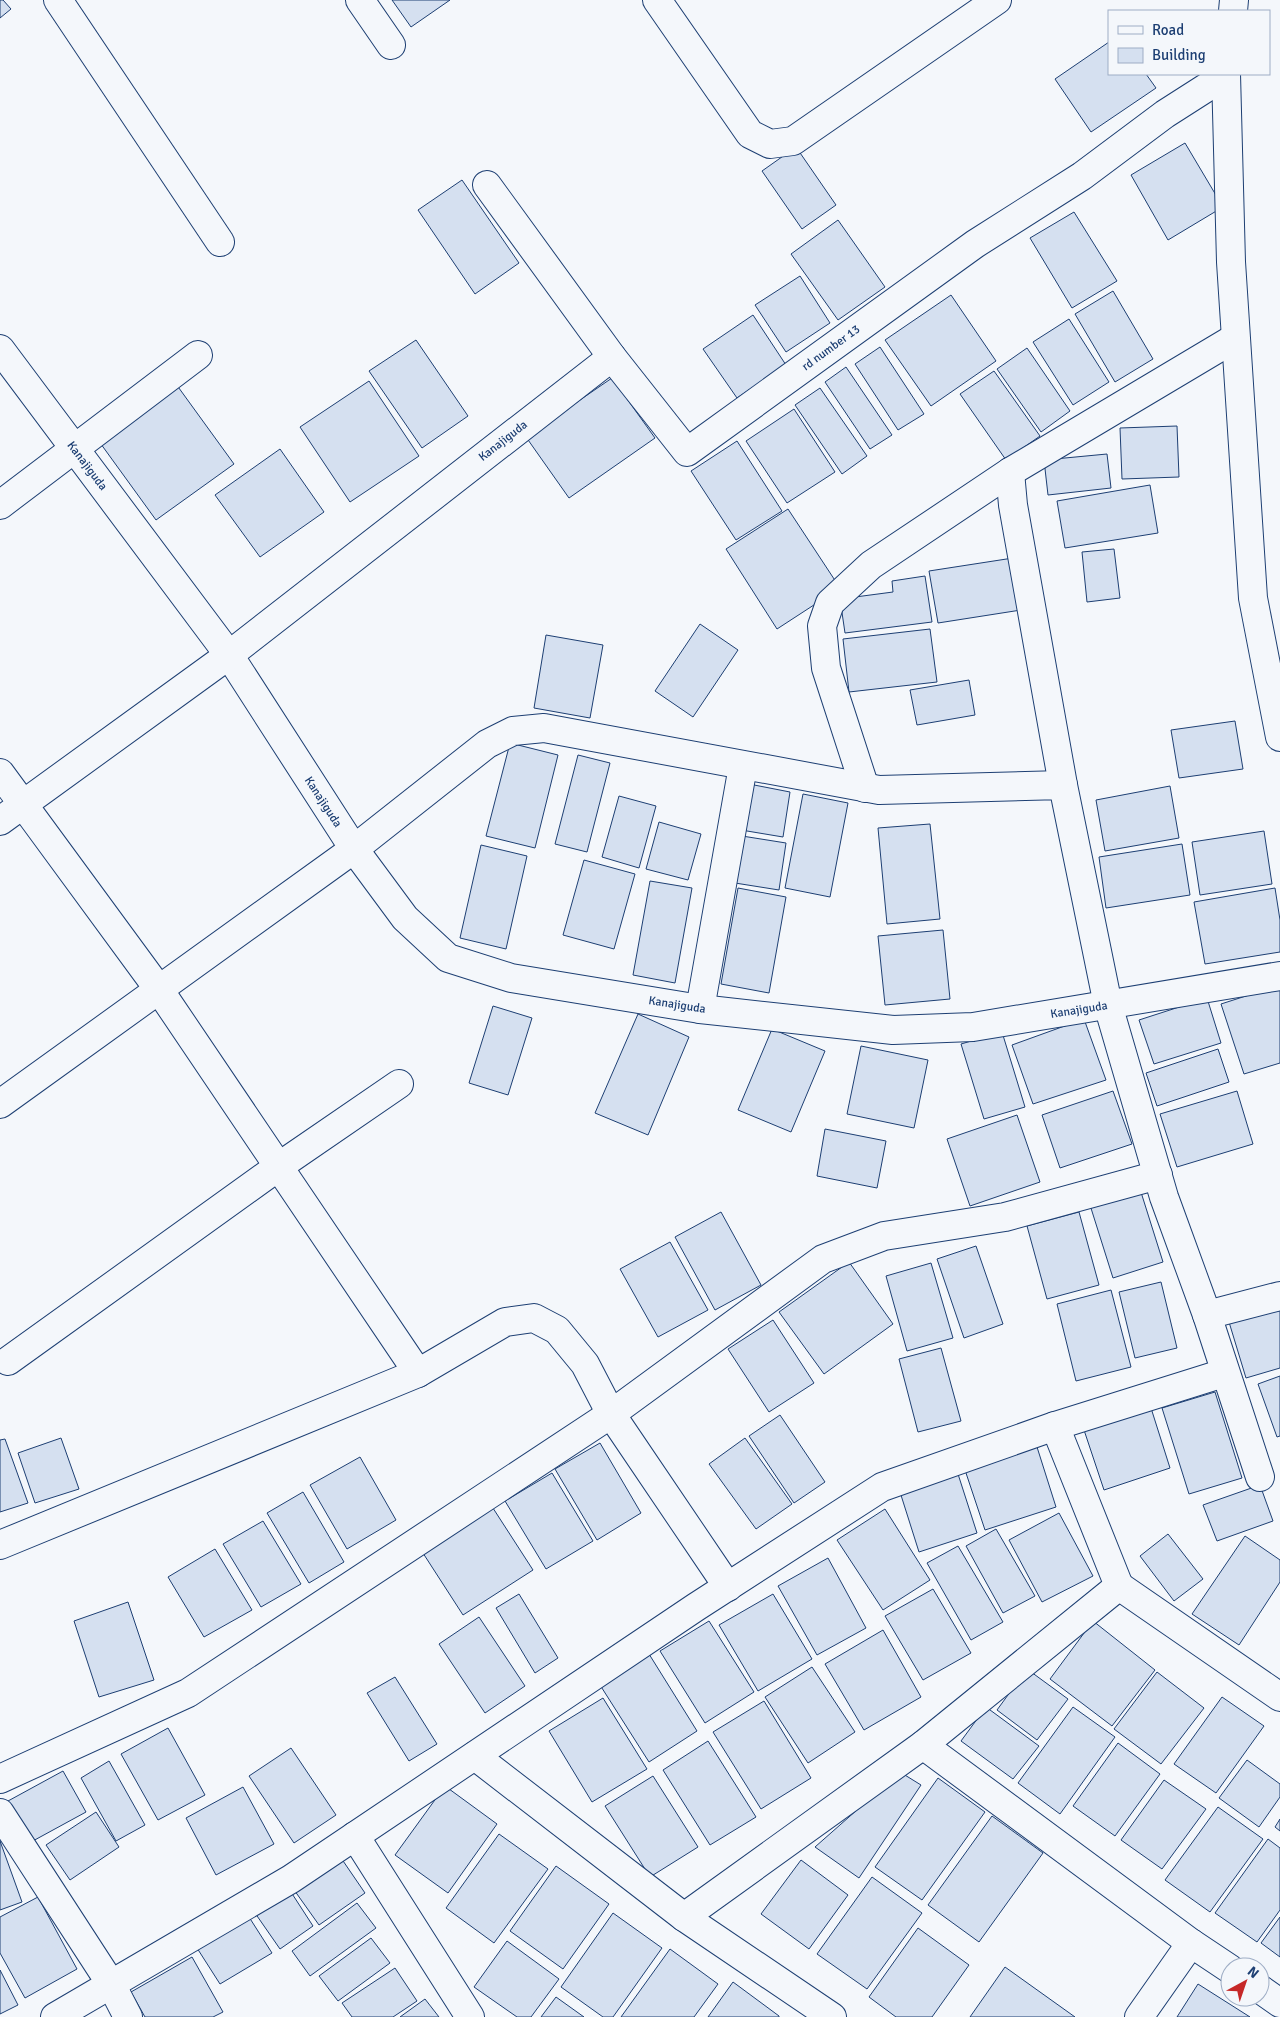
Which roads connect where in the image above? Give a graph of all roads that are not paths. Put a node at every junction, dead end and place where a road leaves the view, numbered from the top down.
1 (58, 0) edge
2 (360, 0) edge
3 (657, 0) edge
4 (997, 0) edge
5 (391, 46) dead end
6 (1224, 75) edge
7 (1226, 75) edge
8 (487, 185) dead end
9 (220, 242) dead end
10 (1235, 338) junction
11 (0, 349) edge
12 (198, 355) dead end
13 (612, 357) junction
14 (73, 448) junction
15 (1010, 472) junction
16 (0, 505) edge
17 (229, 655) junction
18 (1280, 737) edge
19 (743, 766) junction
20 (0, 773) edge
21 (1063, 785) junction
22 (865, 788) junction
23 (23, 805) junction
24 (0, 821) edge
25 (354, 850) junction
26 (1280, 976) edge
27 (160, 991) junction
28 (1108, 1005) junction
29 (700, 1009) junction
30 (399, 1084) dead end
31 (0, 1104) edge
32 (278, 1167) junction
33 (1158, 1175) junction
34 (1280, 1296) edge
35 (1207, 1315) junction
36 (8, 1360) dead end
37 (418, 1373) junction
38 (1224, 1373) junction
39 (611, 1414) junction
40 (1055, 1426) junction
41 (1260, 1477) dead end
42 (0, 1545) edge
43 (1120, 1586) junction
44 (728, 1587) junction
45 (1280, 1697) edge
46 (923, 1745) junction
47 (475, 1756) junction
48 (0, 1779) edge
49 (0, 1813) edge
50 (355, 1836) junction
51 (684, 1917) junction
52 (1191, 1943) junction
53 (1220, 1962) edge
54 (111, 1984) junction
55 (55, 2017) edge
56 (128, 2017) edge
57 (470, 2017) edge
58 (832, 2017) edge
59 (1139, 2017) edge

1 - 9 street
2 - 5 street
3 - 4 street
6 - 13 street, rd number 13
7 - 10 street
8 - 13 street
10 - 15 street
10 - 18 street
11 - 14 street, Kanajiguda
12 - 14 street
13 - 17 street, Kanajiguda
14 - 16 street
14 - 17 street, Kanajiguda
15 - 21 street
15 - 22 street
17 - 23 street
17 - 25 street, Kanajiguda
19 - 22 street
19 - 25 street
19 - 29 street
20 - 23 street
21 - 22 street
21 - 28 street
23 - 24 street
23 - 27 street
25 - 27 street
25 - 29 street, Kanajiguda
26 - 28 street, Kanajiguda
27 - 31 street
27 - 32 street
28 - 29 street, Kanajiguda
28 - 33 street
30 - 32 street
32 - 36 street
32 - 37 street
33 - 35 street
33 - 39 street
34 - 35 street
35 - 38 street
37 - 39 street
37 - 42 street
38 - 40 street
38 - 41 street
39 - 44 street
39 - 48 street
40 - 43 street
40 - 44 street
43 - 45 street
43 - 46 street
44 - 47 street
46 - 51 street
46 - 52 street
47 - 50 street
47 - 51 street
49 - 54 street
50 - 54 street
50 - 57 street
51 - 58 street
52 - 53 street
52 - 59 street
54 - 55 street
54 - 56 street

